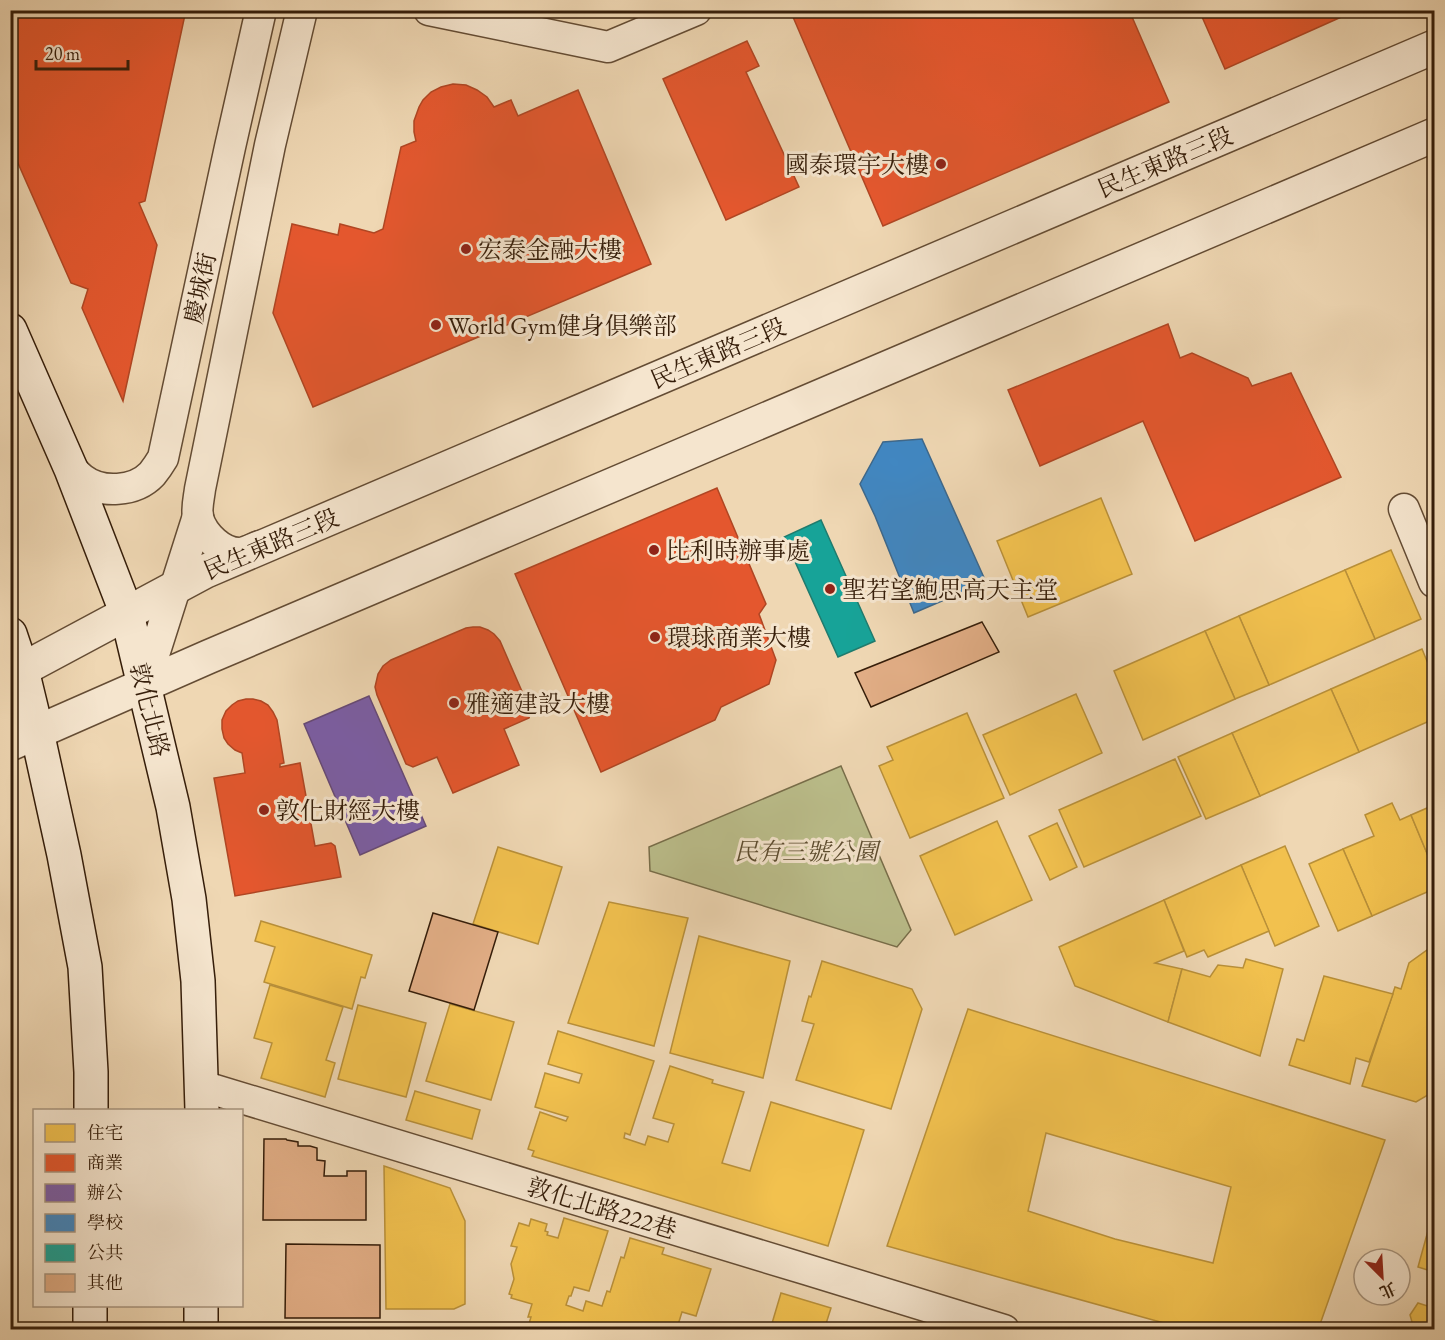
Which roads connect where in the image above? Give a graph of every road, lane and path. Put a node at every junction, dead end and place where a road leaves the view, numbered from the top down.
1 (261, 10) edge
2 (302, 10) edge
3 (429, 10) edge
4 (696, 10) edge
5 (1434, 47) edge
6 (1434, 135) edge
7 (10, 330) edge
8 (71, 469) junction
9 (1404, 509) dead end
10 (198, 516) junction
11 (269, 544) junction
12 (1434, 582) edge
13 (176, 587) junction
14 (127, 614) junction
15 (10, 634) edge
16 (16, 673) edge
17 (144, 686) junction
18 (24, 738) edge
19 (202, 1098) edge
20 (91, 1109) edge
21 (90, 1307) edge
22 (201, 1307) edge
23 (90, 1329) edge
24 (201, 1329) edge
25 (1004, 1329) edge

1 - 8 street, 慶城街
2 - 10 street, 慶城街
3 - 4 street
5 - 11 street, 民生東路三段
6 - 17 street
7 - 8 street, 敦化北路
8 - 14 street, 敦化北路
9 - 12 street
10 - 11 street
10 - 13 street, 慶城街
11 - 13 street, 民生東路三段
13 - 14 street, 民生東路三段
13 - 17 street, 慶城街
14 - 16 street, 民生東路三段
14 - 17 street, 敦化北路
15 - 16 street
16 - 18 street
17 - 18 street
17 - 19 street, 敦化北路
18 - 20 street
19 - 25 street, 敦化北路222巷
21 - 23 street
22 - 24 street

